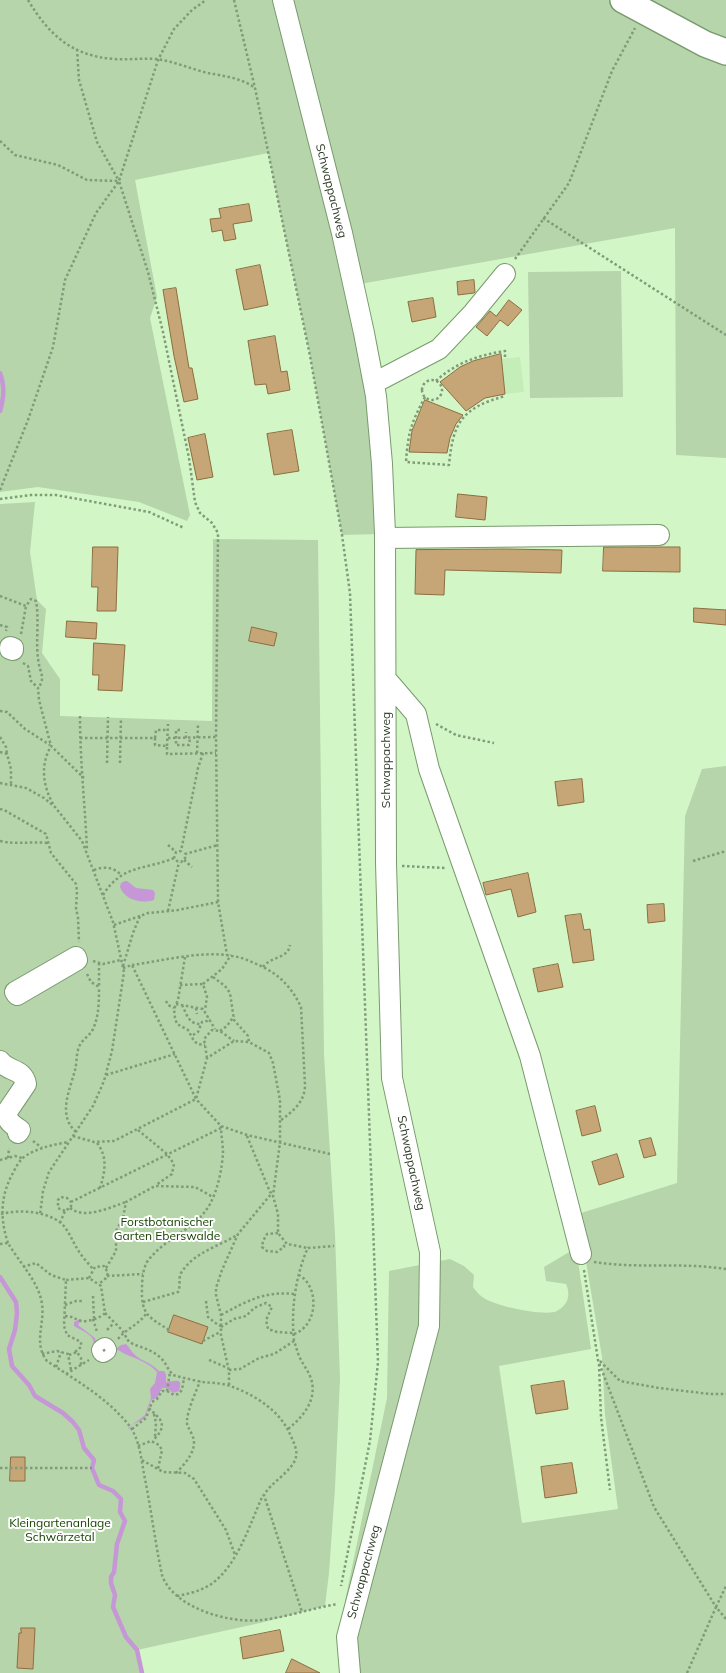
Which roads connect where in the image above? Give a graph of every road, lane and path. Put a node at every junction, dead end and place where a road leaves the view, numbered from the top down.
1 (28, 0) edge
2 (206, 0) edge
3 (234, 0) edge
4 (283, 0) edge
5 (633, 6) edge
6 (77, 50) junction
7 (726, 52) edge
8 (158, 60) junction
9 (255, 88) junction
10 (0, 141) edge
11 (119, 181) junction
12 (543, 218) junction
13 (505, 274) joint
14 (726, 335) edge
15 (505, 358) dead end
16 (436, 381) junction
17 (374, 383) junction
18 (505, 396) dead end
19 (425, 397) junction
20 (0, 490) edge
21 (0, 499) edge
22 (184, 528) dead end
23 (659, 535) dead end
24 (385, 538) junction
25 (0, 596) edge
26 (26, 606) junction
27 (386, 678) junction
28 (38, 688) junction
29 (0, 711) edge
30 (80, 716) dead end
31 (108, 717) dead end
32 (121, 718) dead end
33 (168, 724) dead end
34 (198, 724) dead end
35 (168, 730) junction
36 (180, 730) dead end
37 (186, 732) dead end
38 (0, 737) edge
39 (216, 737) junction
40 (80, 738) junction
41 (108, 738) junction
42 (121, 738) junction
43 (155, 738) junction
44 (168, 738) junction
45 (176, 738) junction
46 (187, 738) junction
47 (198, 738) junction
48 (51, 746) junction
49 (167, 746) junction
50 (0, 752) edge
51 (203, 753) junction
52 (216, 753) junction
53 (7, 754) junction
54 (197, 754) junction
55 (120, 763) dead end
56 (108, 764) dead end
57 (84, 778) junction
58 (0, 783) edge
59 (11, 784) junction
60 (56, 807) junction
61 (0, 809) edge
62 (0, 841) edge
63 (48, 843) junction
64 (168, 845) dead end
65 (218, 845) junction
66 (181, 851) junction
67 (726, 851) edge
68 (87, 852) junction
69 (176, 852) junction
70 (185, 854) junction
71 (174, 858) junction
72 (184, 860) junction
73 (693, 861) dead end
74 (179, 862) junction
75 (386, 863) junction
76 (192, 868) dead end
77 (463, 869) junction
78 (94, 870) junction
79 (121, 875) junction
80 (103, 895) junction
81 (218, 902) junction
82 (168, 911) junction
83 (140, 916) junction
84 (78, 917) dead end
85 (114, 925) junction
86 (290, 945) dead end
87 (229, 955) junction
88 (185, 957) junction
89 (121, 960) junction
90 (99, 963) junction
91 (132, 965) junction
92 (263, 967) junction
93 (123, 968) junction
94 (213, 977) junction
95 (180, 984) junction
96 (203, 984) junction
97 (99, 987) junction
98 (166, 1001) dead end
99 (182, 1005) junction
100 (175, 1006) junction
101 (196, 1008) junction
102 (205, 1010) junction
103 (197, 1014) dead end
104 (234, 1016) junction
105 (207, 1019) junction
106 (202, 1024) junction
107 (215, 1029) junction
108 (220, 1030) junction
109 (192, 1036) junction
110 (234, 1041) junction
111 (249, 1042) junction
112 (205, 1045) junction
113 (175, 1054) junction
114 (207, 1058) junction
115 (0, 1061) edge
116 (0, 1067) edge
117 (106, 1074) junction
118 (196, 1099) junction
119 (280, 1121) junction
120 (221, 1127) junction
121 (138, 1130) junction
122 (76, 1132) junction
123 (247, 1135) junction
124 (73, 1136) junction
125 (69, 1142) junction
126 (97, 1142) junction
127 (280, 1142) junction
128 (167, 1154) junction
129 (330, 1154) dead end
130 (22, 1158) junction
131 (0, 1160) edge
132 (155, 1186) junction
133 (100, 1188) junction
134 (272, 1193) junction
135 (213, 1197) junction
136 (71, 1202) junction
137 (126, 1202) junction
138 (70, 1208) junction
139 (65, 1211) junction
140 (0, 1214) edge
141 (40, 1215) junction
142 (60, 1223) junction
143 (278, 1233) junction
144 (238, 1234) junction
145 (284, 1242) junction
146 (8, 1243) junction
147 (0, 1244) edge
148 (334, 1246) dead end
149 (308, 1248) junction
150 (584, 1259) junction
151 (23, 1267) junction
152 (106, 1268) junction
153 (93, 1269) junction
154 (726, 1269) edge
155 (144, 1273) junction
156 (298, 1274) junction
157 (107, 1276) junction
158 (89, 1278) junction
159 (66, 1280) junction
160 (99, 1284) junction
161 (294, 1294) junction
162 (92, 1296) dead end
163 (84, 1301) dead end
164 (206, 1301) dead end
165 (142, 1302) junction
166 (65, 1305) junction
167 (105, 1313) junction
168 (146, 1314) junction
169 (221, 1315) junction
170 (65, 1316) junction
171 (94, 1319) junction
172 (221, 1328) junction
173 (169, 1330) dead end
174 (123, 1333) junction
175 (293, 1334) junction
176 (203, 1341) dead end
177 (294, 1341) junction
178 (61, 1352) junction
179 (75, 1352) junction
180 (42, 1354) junction
181 (69, 1356) junction
182 (209, 1360) dead end
183 (598, 1360) junction
184 (81, 1366) junction
185 (56, 1367) junction
186 (229, 1369) junction
187 (71, 1370) junction
188 (170, 1372) junction
189 (66, 1374) junction
190 (184, 1378) junction
191 (200, 1381) junction
192 (229, 1385) junction
193 (167, 1390) junction
194 (726, 1394) edge
195 (149, 1408) junction
196 (154, 1413) junction
197 (131, 1428) junction
198 (288, 1429) junction
199 (155, 1437) junction
200 (152, 1441) junction
201 (138, 1446) junction
202 (141, 1460) junction
203 (0, 1468) edge
204 (92, 1468) dead end
205 (158, 1469) junction
206 (176, 1473) junction
207 (610, 1490) dead end
208 (264, 1495) junction
209 (235, 1555) junction
210 (341, 1586) dead end
211 (726, 1586) edge
212 (177, 1596) junction
213 (340, 1604) dead end
214 (716, 1607) junction
215 (302, 1612) junction
216 (726, 1619) edge
217 (350, 1673) edge
218 (687, 1673) edge

1 - 6 path
2 - 8 path
3 - 9 path
4 - 17 street, Schwappachweg
5 - 7 main road
5 - 12 path
6 - 8 path
6 - 11 path
8 - 9 path
8 - 11 path
9 - 210 path
10 - 11 path
11 - 20 path
11 - 39 path
12 - 13 path
12 - 14 path
13 - 17 street
15 - 16 path
16 - 19 path
16 - 19 path
17 - 24 street, Schwappachweg
18 - 19 path
21 - 22 path
23 - 24 street
24 - 27 street, Schwappachweg
25 - 26 path
26 - 28 path
26 - 28 path
27 - 75 street, Schwappachweg
27 - 77 street, Schwappachweg
28 - 48 path
29 - 48 path
30 - 40 path
31 - 41 path
32 - 42 path
33 - 35 path
34 - 47 path
35 - 43 path
35 - 44 path
36 - 45 path
37 - 46 path
38 - 53 path
39 - 47 path
39 - 52 path
40 - 41 path
40 - 57 path
41 - 42 path
41 - 56 path
42 - 43 path
42 - 55 path
43 - 49 path
44 - 45 path
44 - 49 path
45 - 46 path
45 - 46 path
46 - 47 path
47 - 54 path
48 - 57 path
48 - 60 path
49 - 54 path
50 - 53 path
51 - 52 path
51 - 54 path
51 - 66 path
52 - 65 path
53 - 59 path
57 - 68 path
58 - 59 path
59 - 60 path
60 - 68 path
61 - 63 path
62 - 63 path
63 - 84 path
64 - 69 path
65 - 70 path
65 - 81 path
66 - 69 path
66 - 70 path
67 - 73 path
68 - 78 path
69 - 71 path
70 - 72 path
71 - 74 path
71 - 79 path
72 - 74 path
72 - 76 path
74 - 82 path
75 - 77 path
75 - 217 street, Schwappachweg
77 - 150 street, Schwappachweg
78 - 79 path
78 - 80 path
79 - 80 path
80 - 85 path
81 - 82 path
81 - 87 path
82 - 83 path
83 - 85 path
83 - 93 path
85 - 89 path
86 - 92 path
87 - 88 path
87 - 92 path
87 - 94 path
88 - 91 path
88 - 95 path
89 - 90 path
89 - 93 path
90 - 97 path
90 - 97 path
91 - 93 path
91 - 113 path
92 - 119 path
93 - 117 path
94 - 96 path
94 - 104 path
95 - 96 path
95 - 100 path
96 - 102 path
97 - 122 path
98 - 100 path
99 - 100 path
99 - 101 path
99 - 106 path
100 - 109 path
101 - 102 path
101 - 103 path
102 - 105 path
104 - 108 path
104 - 111 path
105 - 106 path
105 - 107 path
106 - 109 path
107 - 108 path
107 - 112 path
108 - 110 path
109 - 112 path
110 - 111 path
110 - 114 path
111 - 119 path
112 - 114 path
113 - 117 path
113 - 118 path
114 - 118 path
115 - 116 street
117 - 122 path
118 - 120 path
118 - 121 path
119 - 127 path
120 - 123 path
120 - 128 path
120 - 135 path
121 - 126 path
121 - 128 path
122 - 124 path
123 - 127 path
123 - 134 path
124 - 125 path
124 - 126 path
125 - 130 path
125 - 141 path
126 - 133 path
127 - 129 path
127 - 134 path
128 - 132 path
128 - 133 path
130 - 131 path
130 - 140 path
132 - 135 path
132 - 137 path
133 - 136 path
134 - 143 path
134 - 144 path
135 - 155 path
136 - 138 path
136 - 139 path
137 - 138 path
137 - 152 path
138 - 139 path
139 - 142 path
140 - 141 path
140 - 146 path
141 - 142 path
142 - 153 path
143 - 145 path
143 - 145 path
144 - 165 path
144 - 169 path
145 - 149 path
146 - 147 path
146 - 151 path
148 - 149 path
149 - 156 path
150 - 154 path
150 - 183 path
151 - 159 path
151 - 180 path
152 - 153 path
152 - 157 path
153 - 158 path
155 - 157 path
155 - 165 path
156 - 161 path
156 - 175 path
157 - 160 path
158 - 159 path
158 - 160 path
159 - 166 path
160 - 167 path
161 - 169 path
161 - 175 path
162 - 171 path
163 - 166 path
164 - 172 path
165 - 168 path
166 - 170 path
167 - 171 path
167 - 174 path
168 - 173 path
168 - 174 path
169 - 172 path
170 - 171 path
170 - 179 path
172 - 175 path
172 - 176 path
172 - 186 path
174 - 184 path
174 - 188 path
175 - 177 path
177 - 186 path
177 - 198 path
178 - 180 path
178 - 181 path
178 - 185 path
179 - 181 path
179 - 184 path
180 - 185 path
181 - 187 path
182 - 186 path
183 - 194 path
183 - 207 path
183 - 214 path
184 - 187 path
185 - 189 path
186 - 192 path
187 - 189 path
188 - 190 path
188 - 193 path
189 - 197 path
190 - 191 path
190 - 193 path
191 - 192 path
191 - 206 path
192 - 198 path
193 - 195 path
195 - 196 path
195 - 197 path
196 - 199 path
196 - 199 path
197 - 201 path
198 - 208 path
199 - 200 path
200 - 201 path
200 - 205 path
201 - 202 path
202 - 205 path
202 - 212 path
203 - 204 path
205 - 206 path
206 - 209 path
208 - 209 path
208 - 215 path
209 - 212 path
211 - 214 path
212 - 215 path
213 - 215 path
214 - 216 path
214 - 218 path

